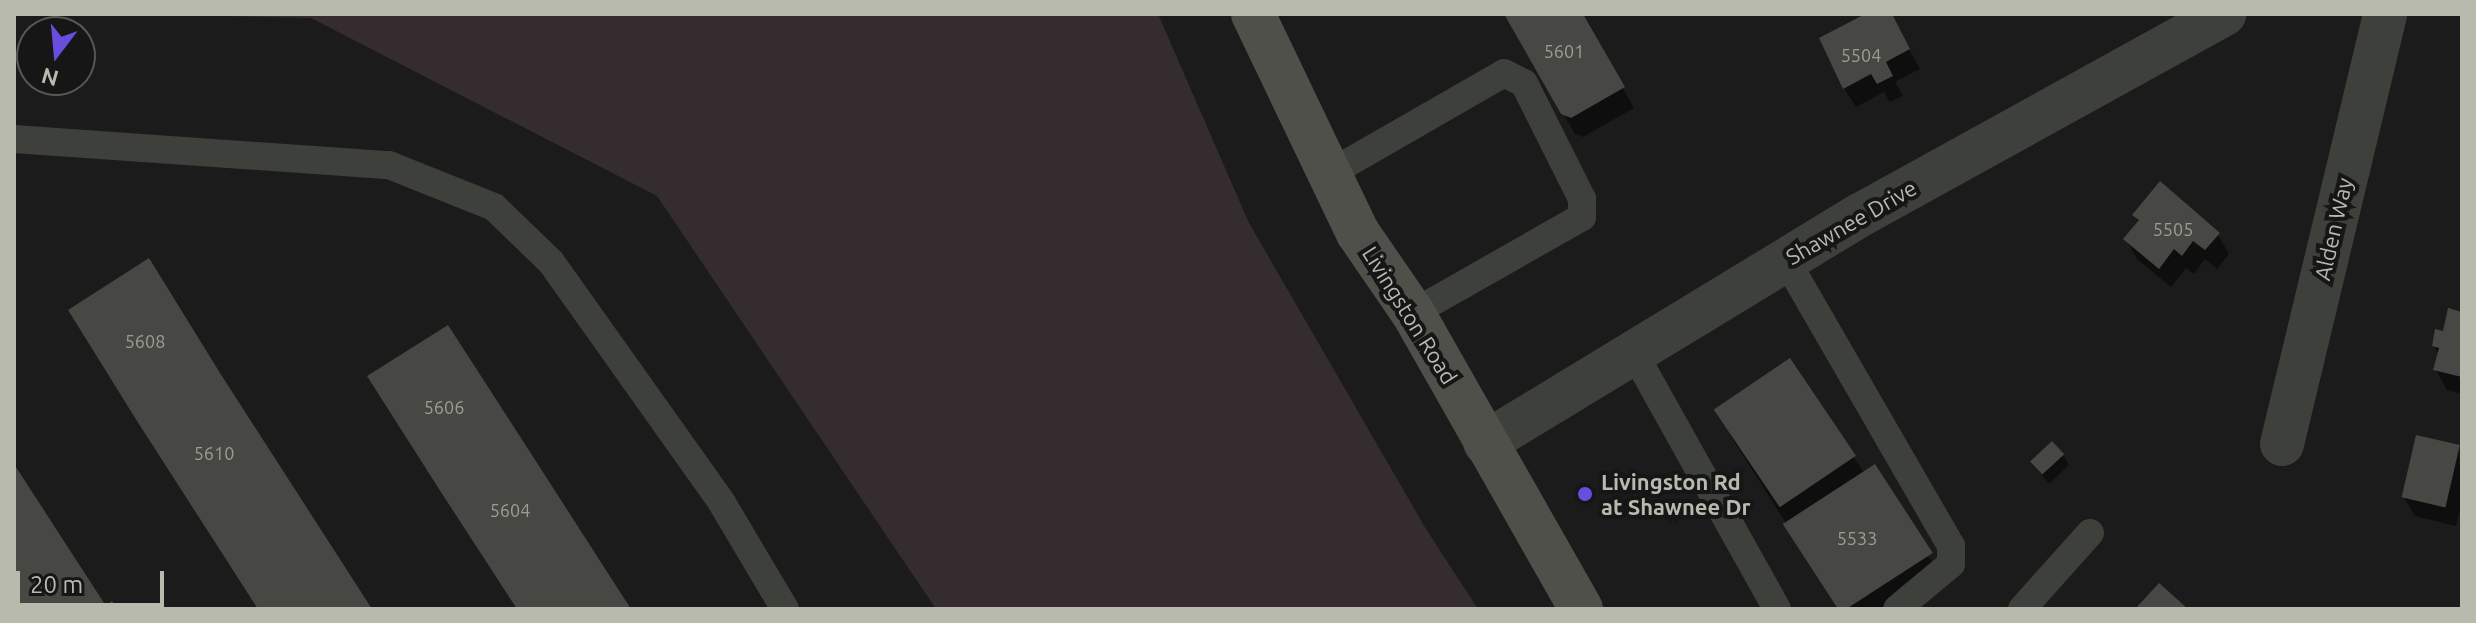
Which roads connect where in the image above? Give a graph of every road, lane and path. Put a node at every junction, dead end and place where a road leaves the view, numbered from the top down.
1 (1253, 14) edge
2 (2225, 14) edge
3 (2385, 14) edge
4 (14, 139) edge
5 (1332, 172) junction
6 (1786, 260) junction
7 (1413, 313) junction
8 (1634, 353) junction
9 (1485, 443) junction
10 (2282, 444) dead end
11 (2090, 533) dead end
12 (785, 609) edge
13 (1581, 609) edge
14 (1777, 609) edge
15 (1897, 609) edge
16 (2022, 609) edge

1 - 5 main road, Livingston Road
2 - 6 street, Shawnee Drive
3 - 10 street, Alden Way
4 - 12 lane
5 - 7 main road, Livingston Road
5 - 7 lane
6 - 8 street, Shawnee Drive
6 - 15 lane
7 - 9 main road, Livingston Road
8 - 9 street, Shawnee Drive
8 - 14 lane
9 - 13 main road, Livingston Road
11 - 16 lane

